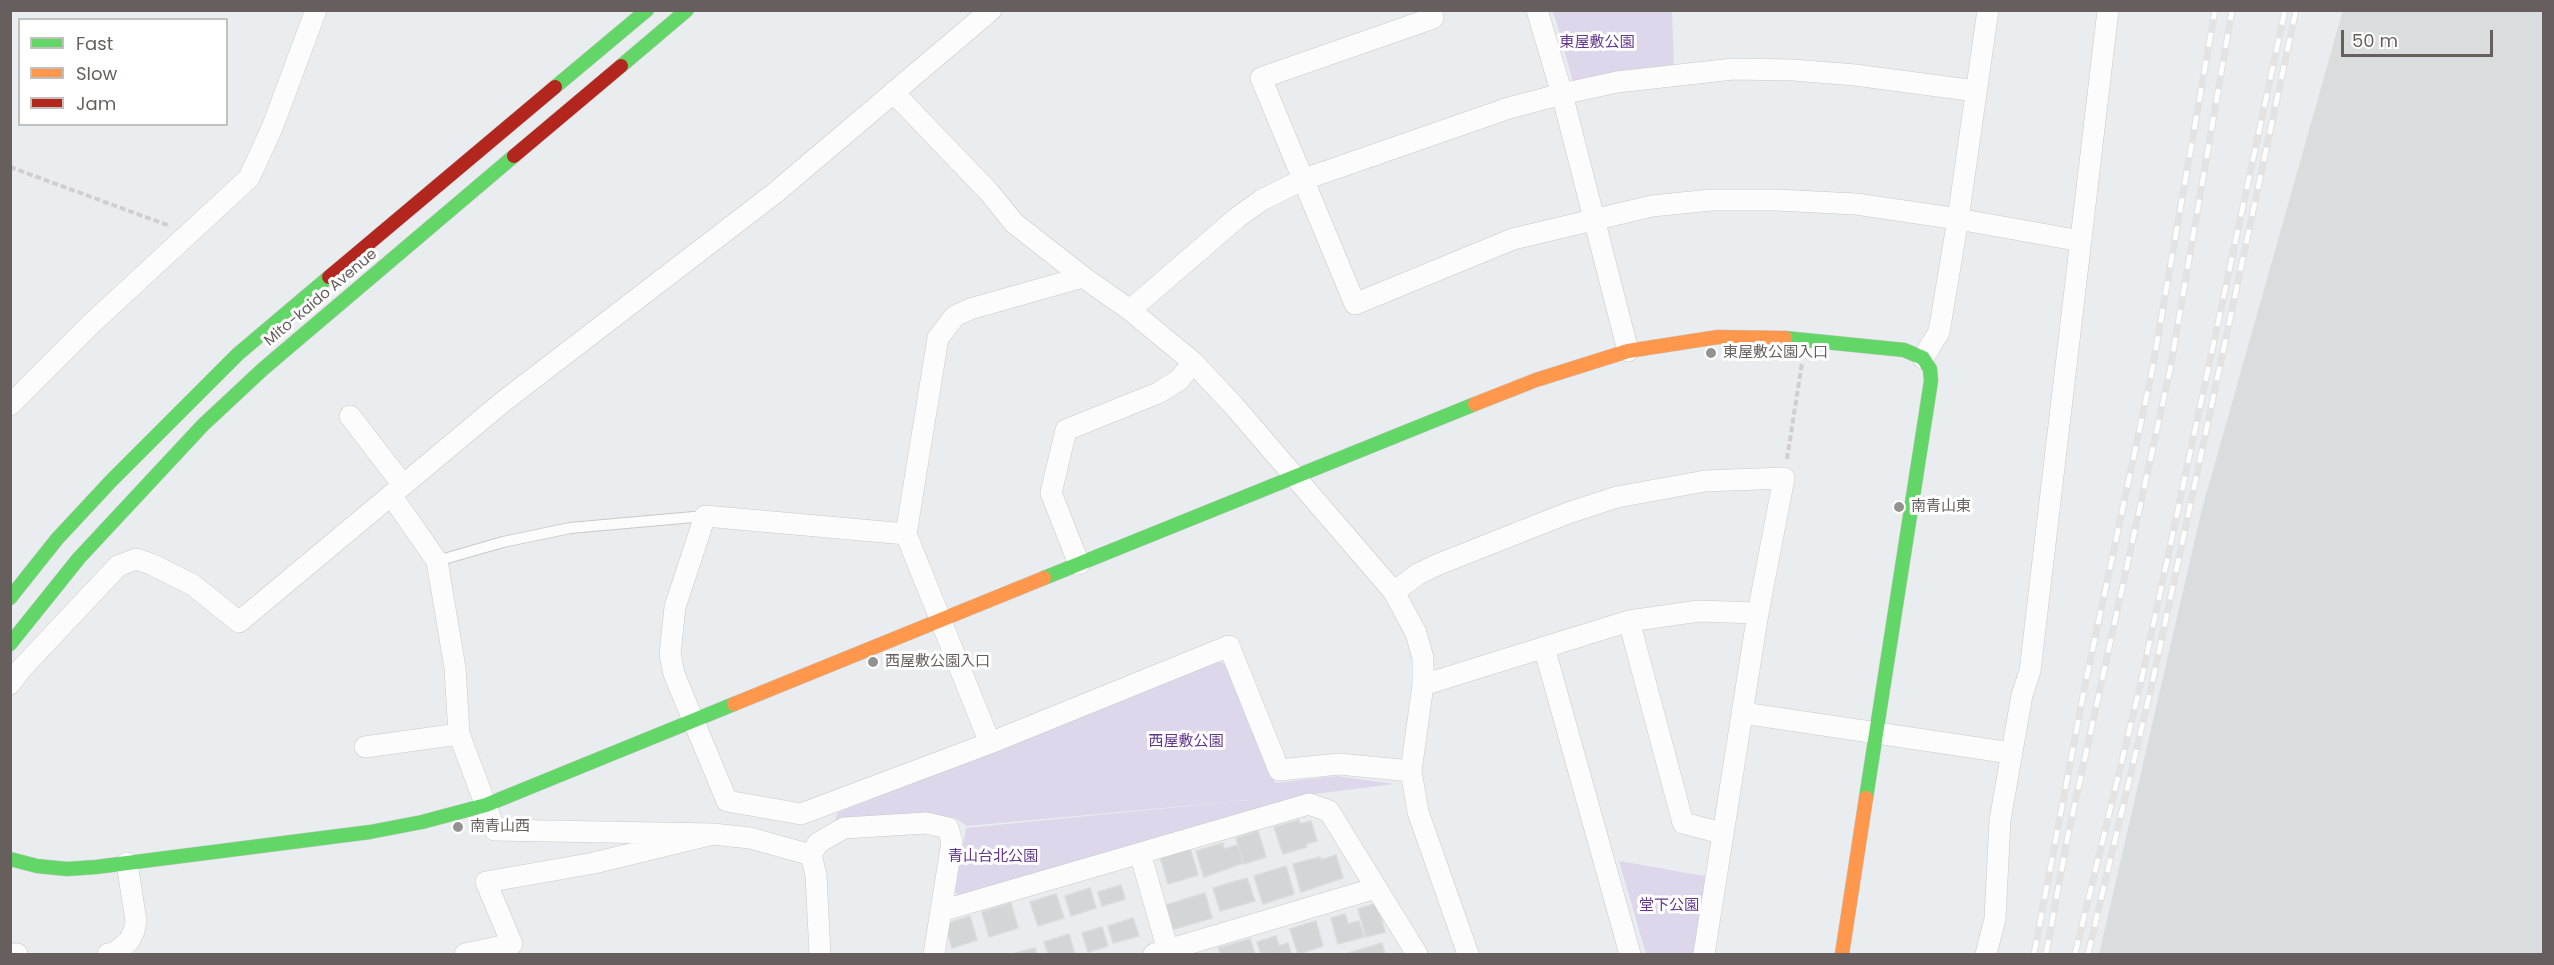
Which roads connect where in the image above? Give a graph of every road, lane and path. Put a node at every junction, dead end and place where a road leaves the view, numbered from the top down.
1 (316, 10) edge
2 (647, 10) edge
3 (687, 10) edge
4 (990, 10) edge
5 (1430, 10) edge
6 (1538, 10) edge
7 (1988, 10) edge
8 (2108, 10) edge
9 (1976, 91) junction
10 (893, 92) junction
11 (1562, 94) junction
12 (10, 167) edge
13 (1302, 180) junction
14 (1594, 218) junction
15 (1958, 219) junction
16 (190, 233) junction
17 (2081, 241) junction
18 (1083, 277) junction
19 (1130, 310) junction
20 (1806, 338) junction
21 (1628, 351) junction
22 (1923, 358) junction
23 (1193, 362) junction
24 (10, 405) edge
25 (350, 416) dead end
26 (1293, 476) junction
27 (1784, 478) junction
28 (397, 490) junction
29 (705, 516) junction
30 (906, 534) junction
31 (437, 561) junction
32 (1078, 564) junction
33 (1394, 592) junction
34 (10, 598) edge
35 (1758, 613) junction
36 (941, 620) junction
37 (1629, 621) junction
38 (10, 644) edge
39 (1544, 647) junction
40 (10, 684) edge
41 (1423, 685) junction
42 (1743, 713) junction
43 (693, 720) junction
44 (459, 734) junction
45 (1877, 734) junction
46 (990, 743) junction
47 (365, 747) dead end
48 (2011, 753) junction
49 (1411, 771) junction
50 (486, 805) junction
51 (1722, 833) junction
52 (713, 834) junction
53 (1140, 853) junction
54 (811, 855) junction
55 (10, 859) edge
56 (128, 863) junction
57 (1376, 888) junction
58 (941, 911) junction
59 (514, 949) edge
60 (1164, 953) edge
61 (10, 954) edge
62 (17, 954) edge
63 (108, 954) edge
64 (465, 954) edge
65 (820, 954) edge
66 (934, 954) edge
67 (1418, 954) edge
68 (1468, 954) edge
69 (1630, 954) edge
70 (1704, 954) edge
71 (1842, 954) edge
72 (1986, 954) edge

1 - 16 street
2 - 34 main road, Mito-kaido Avenue
3 - 38 main road, Mito-kaido Avenue
4 - 10 street
5 - 13 street
6 - 11 street
7 - 9 street
8 - 17 street
9 - 11 street
9 - 15 street
10 - 18 street
10 - 28 street
11 - 13 street
11 - 14 street
12 - 16 path
13 - 14 street
13 - 19 street
14 - 15 street
14 - 21 street
15 - 17 street
15 - 22 street
16 - 24 street
17 - 48 street
18 - 19 street
18 - 30 street
19 - 23 street
20 - 21 main road
20 - 22 main road
20 - 27 path
21 - 26 main road
22 - 45 main road
23 - 26 street
23 - 32 street
25 - 28 street
26 - 32 main road
26 - 33 street
27 - 33 street
27 - 35 street
28 - 31 street
28 - 40 street
29 - 30 street
29 - 31 lane
29 - 43 street
30 - 36 street
31 - 44 street
32 - 36 main road
33 - 41 street
35 - 37 street
35 - 42 street
36 - 43 main road
36 - 46 street
37 - 39 street
37 - 51 street
39 - 41 street
39 - 69 street
41 - 49 street
42 - 45 street
42 - 51 street
43 - 46 street
43 - 50 main road
44 - 47 street
44 - 50 street
45 - 48 street
45 - 71 main road
46 - 49 street
48 - 72 street
49 - 68 street
50 - 52 street
50 - 56 main road
51 - 70 street
52 - 54 street
52 - 59 street
53 - 57 street
53 - 58 street
53 - 60 street
54 - 58 street
54 - 65 street
55 - 56 main road
56 - 63 street
57 - 60 street
57 - 67 street
58 - 66 street
59 - 64 street
61 - 62 street

